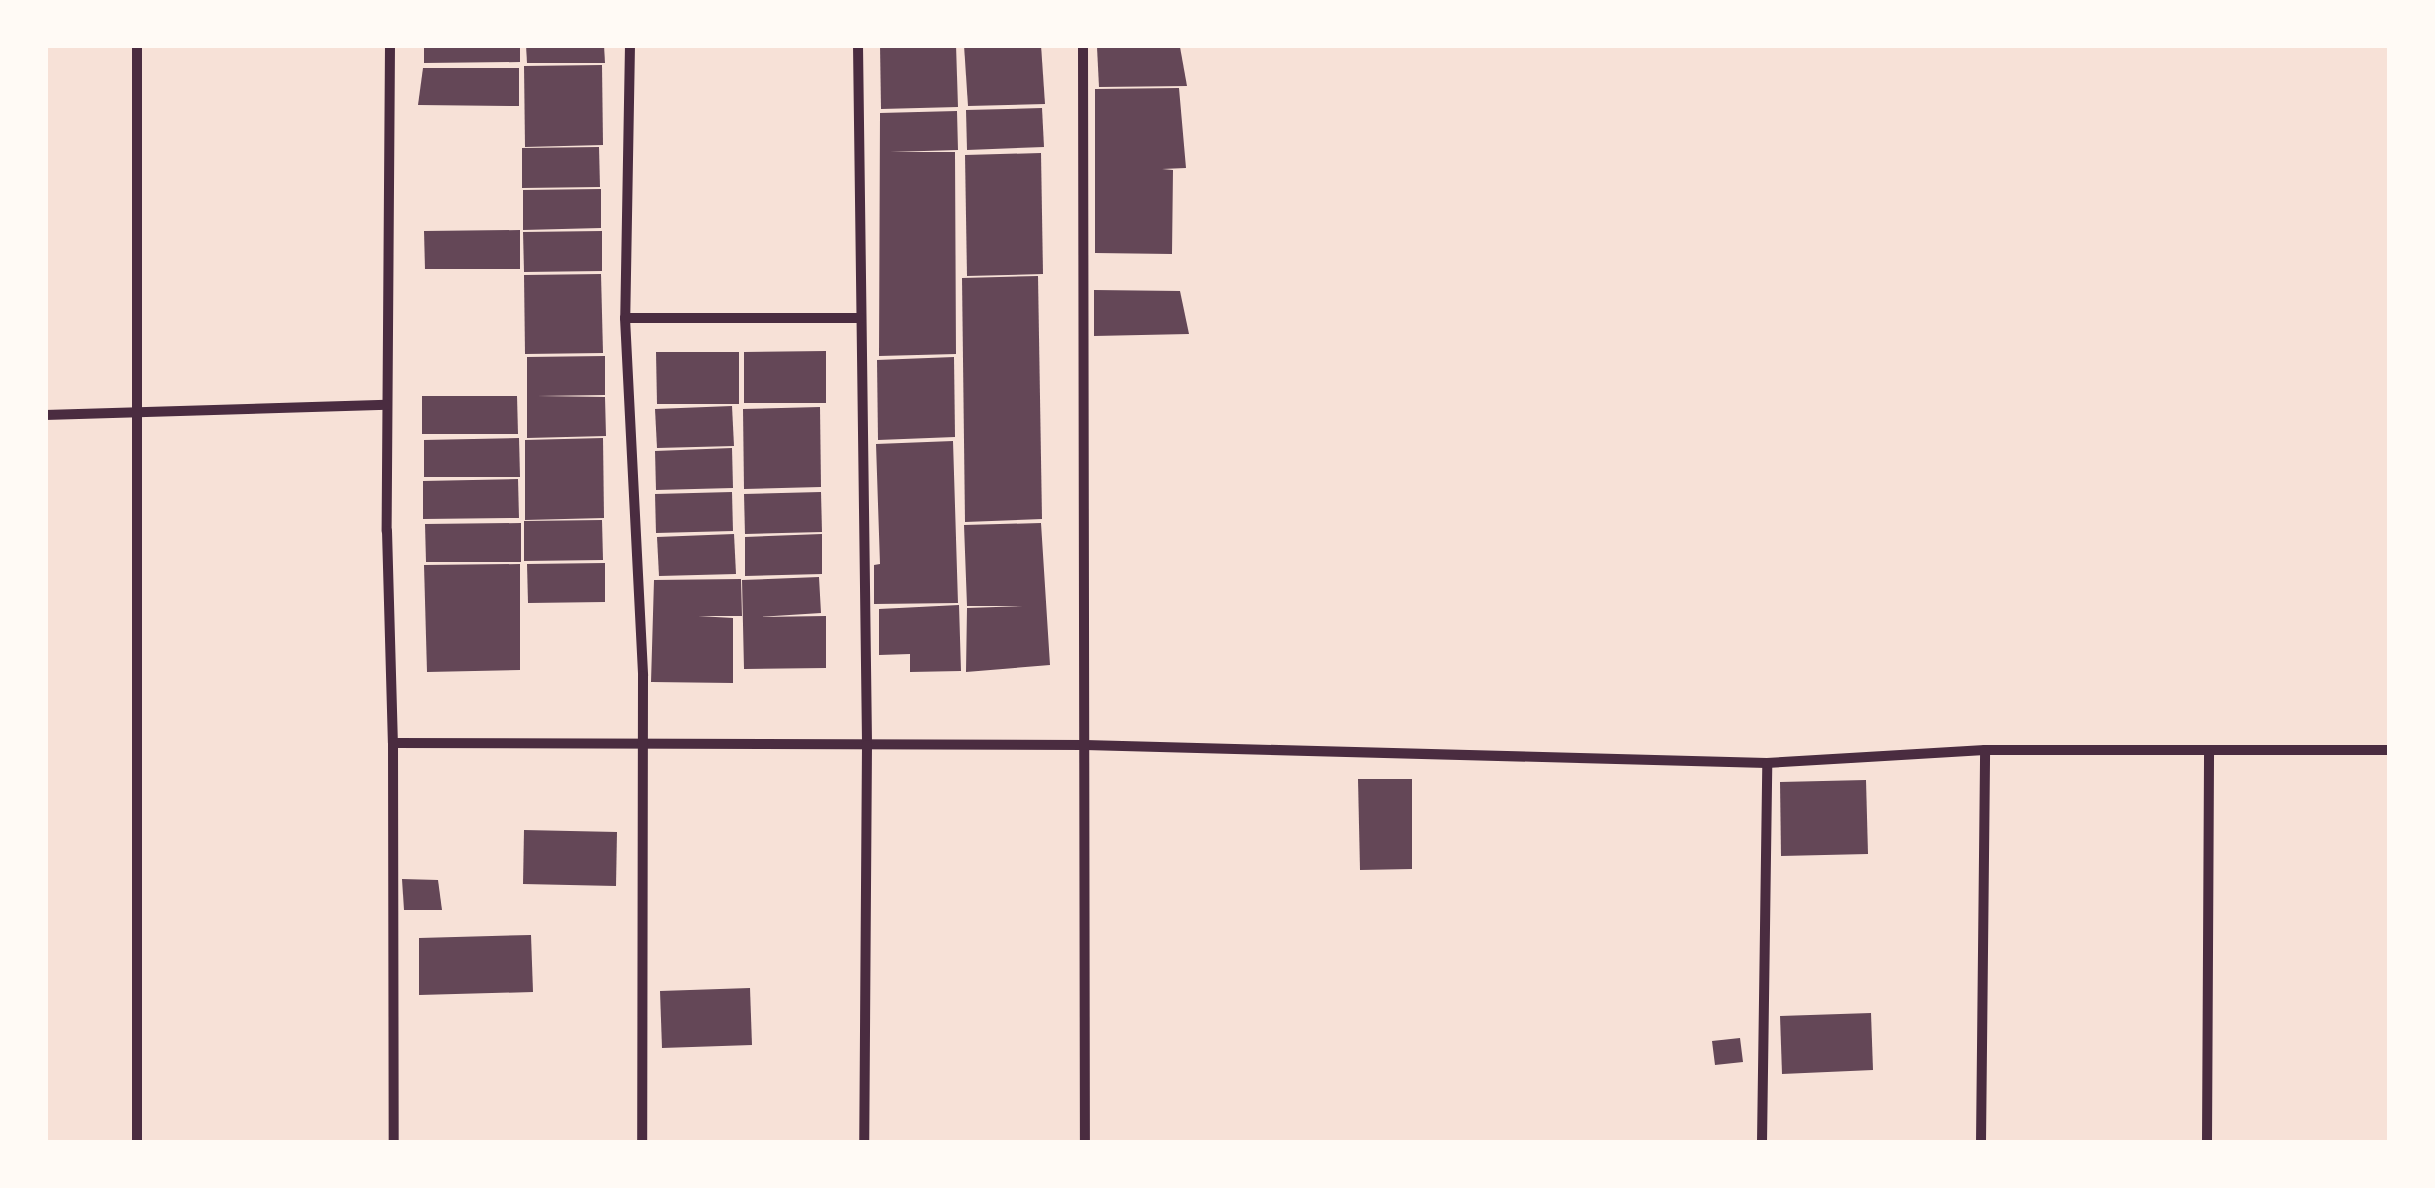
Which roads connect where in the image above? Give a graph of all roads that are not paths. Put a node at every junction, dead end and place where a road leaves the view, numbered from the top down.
1 (137, 45) edge
2 (390, 45) edge
3 (630, 45) edge
4 (858, 45) edge
5 (1083, 45) edge
6 (625, 318) junction
7 (861, 318) junction
8 (387, 405) junction
9 (136, 414) junction
10 (45, 415) edge
11 (393, 743) junction
12 (643, 744) junction
13 (866, 745) junction
14 (1084, 745) junction
15 (1985, 750) junction
16 (2390, 750) edge
17 (2208, 754) junction
18 (1767, 763) junction
19 (137, 1143) edge
20 (394, 1143) edge
21 (642, 1143) edge
22 (864, 1143) edge
23 (1085, 1143) edge
24 (1762, 1143) edge
25 (1981, 1143) edge
26 (2207, 1143) edge

1 - 9 street
2 - 8 street
3 - 6 street
4 - 7 street
5 - 14 street
6 - 7 street
6 - 12 street
7 - 13 street
8 - 9 street
8 - 11 street
9 - 10 street
9 - 19 street
11 - 12 street
11 - 20 street
12 - 13 street
12 - 21 street
13 - 14 street
13 - 22 street
14 - 18 street
14 - 23 street
15 - 17 street
15 - 18 street
15 - 25 street
16 - 17 street
17 - 26 street
18 - 24 street

